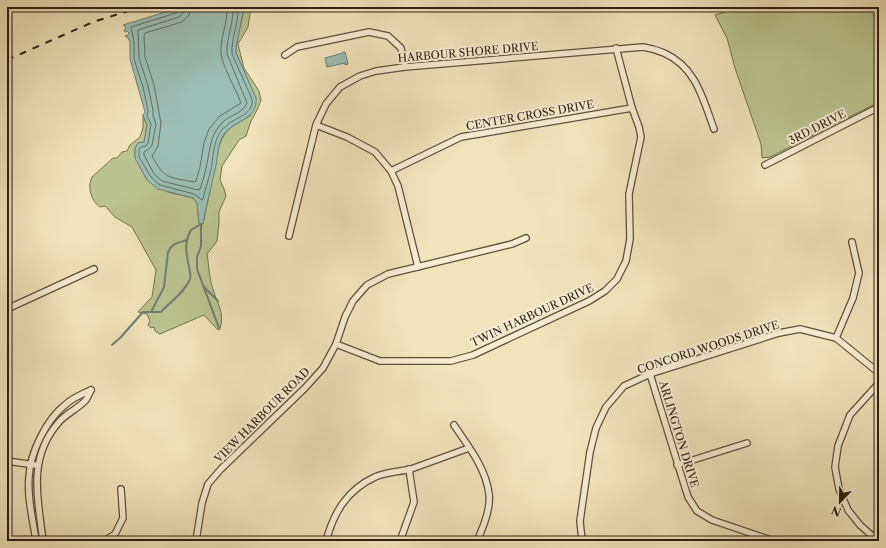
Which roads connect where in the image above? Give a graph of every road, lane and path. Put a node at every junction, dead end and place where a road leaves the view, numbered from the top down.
1 (616, 48) junction
2 (285, 55) dead end
3 (405, 67) junction
4 (879, 107) edge
5 (632, 108) junction
6 (316, 125) junction
7 (714, 129) dead end
8 (764, 165) dead end
9 (391, 171) junction
10 (289, 236) dead end
11 (526, 238) dead end
12 (852, 242) dead end
13 (418, 267) junction
14 (94, 269) dead end
15 (7, 309) edge
16 (836, 338) junction
17 (336, 344) junction
18 (879, 373) edge
19 (650, 374) junction
20 (879, 383) edge
21 (454, 425) dead end
22 (747, 443) dead end
23 (469, 448) junction
24 (7, 461) edge
25 (34, 465) junction
26 (677, 465) junction
27 (409, 469) junction
28 (120, 489) dead end
29 (874, 540) edge
30 (36, 541) edge
31 (43, 541) edge
32 (104, 541) edge
33 (196, 541) edge
34 (326, 541) edge
35 (400, 541) edge
36 (477, 541) edge
37 (582, 541) edge
38 (774, 541) edge

1 - 3 street, HARBOUR SHORE DRIVE
1 - 5 street, TWIN HARBOUR DRIVE
1 - 7 street, HARBOUR SHORE DRIVE
2 - 3 street
3 - 6 street, HARBOUR SHORE DRIVE
4 - 8 street, 3RD DRIVE
5 - 9 street, CENTER CROSS DRIVE
5 - 17 street, TWIN HARBOUR DRIVE
6 - 9 street
6 - 10 street, HARBOUR SHORE DRIVE
9 - 13 street
11 - 13 street, VIEW HARBOUR ROAD
12 - 16 street
13 - 17 street, VIEW HARBOUR ROAD
14 - 15 street
16 - 18 street, CONCORD WOODS DRIVE
16 - 19 street, CONCORD WOODS DRIVE
17 - 33 street, VIEW HARBOUR ROAD
19 - 26 street, ARLINGTON DRIVE
19 - 37 street, CONCORD WOODS DRIVE
20 - 29 street
21 - 23 street
22 - 26 street
23 - 27 street
23 - 36 street
24 - 25 street
25 - 25 street
25 - 30 street
25 - 31 street
26 - 38 street, ARLINGTON DRIVE
27 - 34 street
27 - 35 street
28 - 32 street

